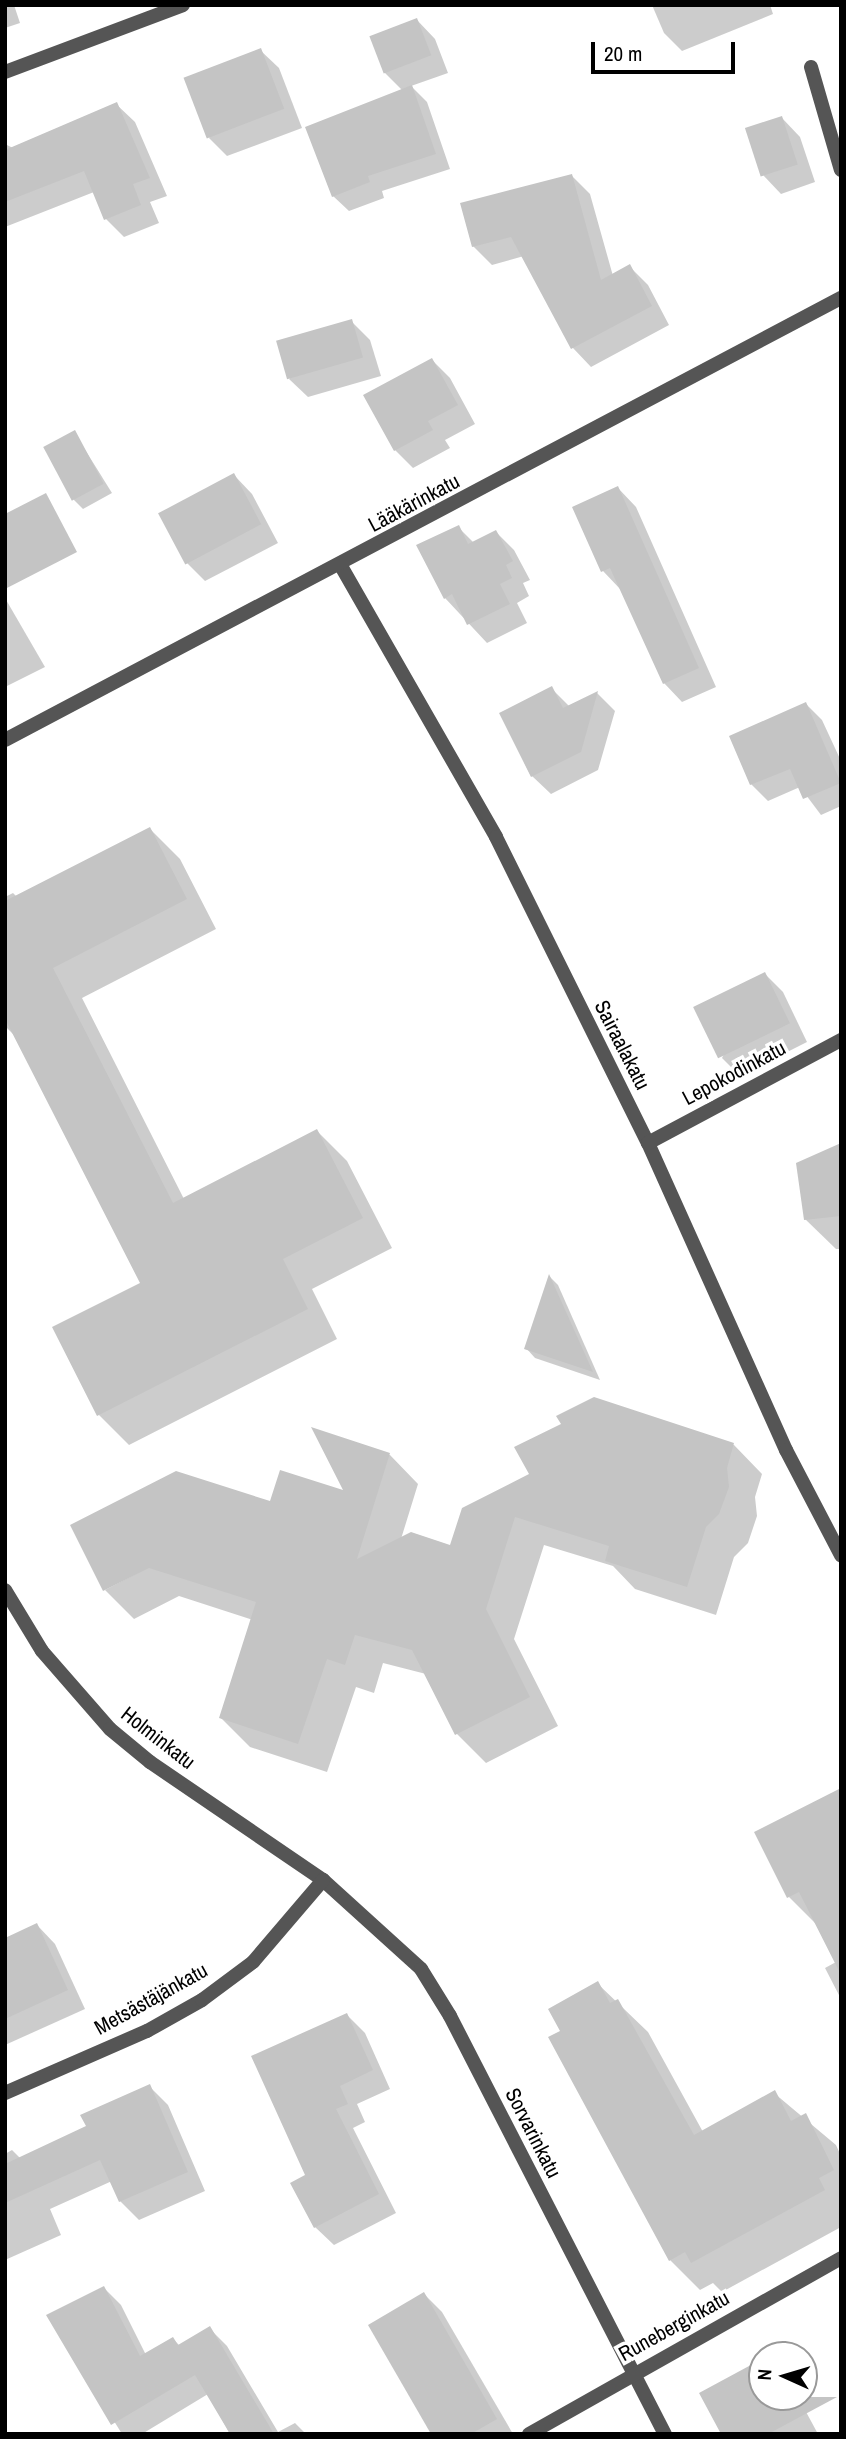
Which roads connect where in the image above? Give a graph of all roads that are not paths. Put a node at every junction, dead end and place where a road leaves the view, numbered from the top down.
1 (183, 5) edge
2 (811, 67) dead end
3 (5, 72) edge
4 (841, 170) edge
5 (841, 298) edge
6 (341, 566) junction
7 (5, 740) edge
8 (841, 1040) edge
9 (648, 1143) junction
10 (841, 1555) edge
11 (5, 1590) edge
12 (323, 1881) junction
13 (5, 2093) edge
14 (841, 2258) edge
15 (631, 2373) junction
16 (529, 2434) edge
17 (665, 2434) edge

1 - 3 street
2 - 4 street
5 - 6 street, Lääkärinkatu
6 - 7 street, Lääkärinkatu
6 - 9 street, Sairaalakatu
8 - 9 street, Lepokodinkatu
9 - 10 street, Sairaalakatu
11 - 12 street, Holminkatu
12 - 13 street, Metsästäjänkatu
12 - 15 street, Sorvarinkatu
14 - 15 street, Runeberginkatu
15 - 16 street, Runeberginkatu
15 - 17 street, Sorvarinkatu

